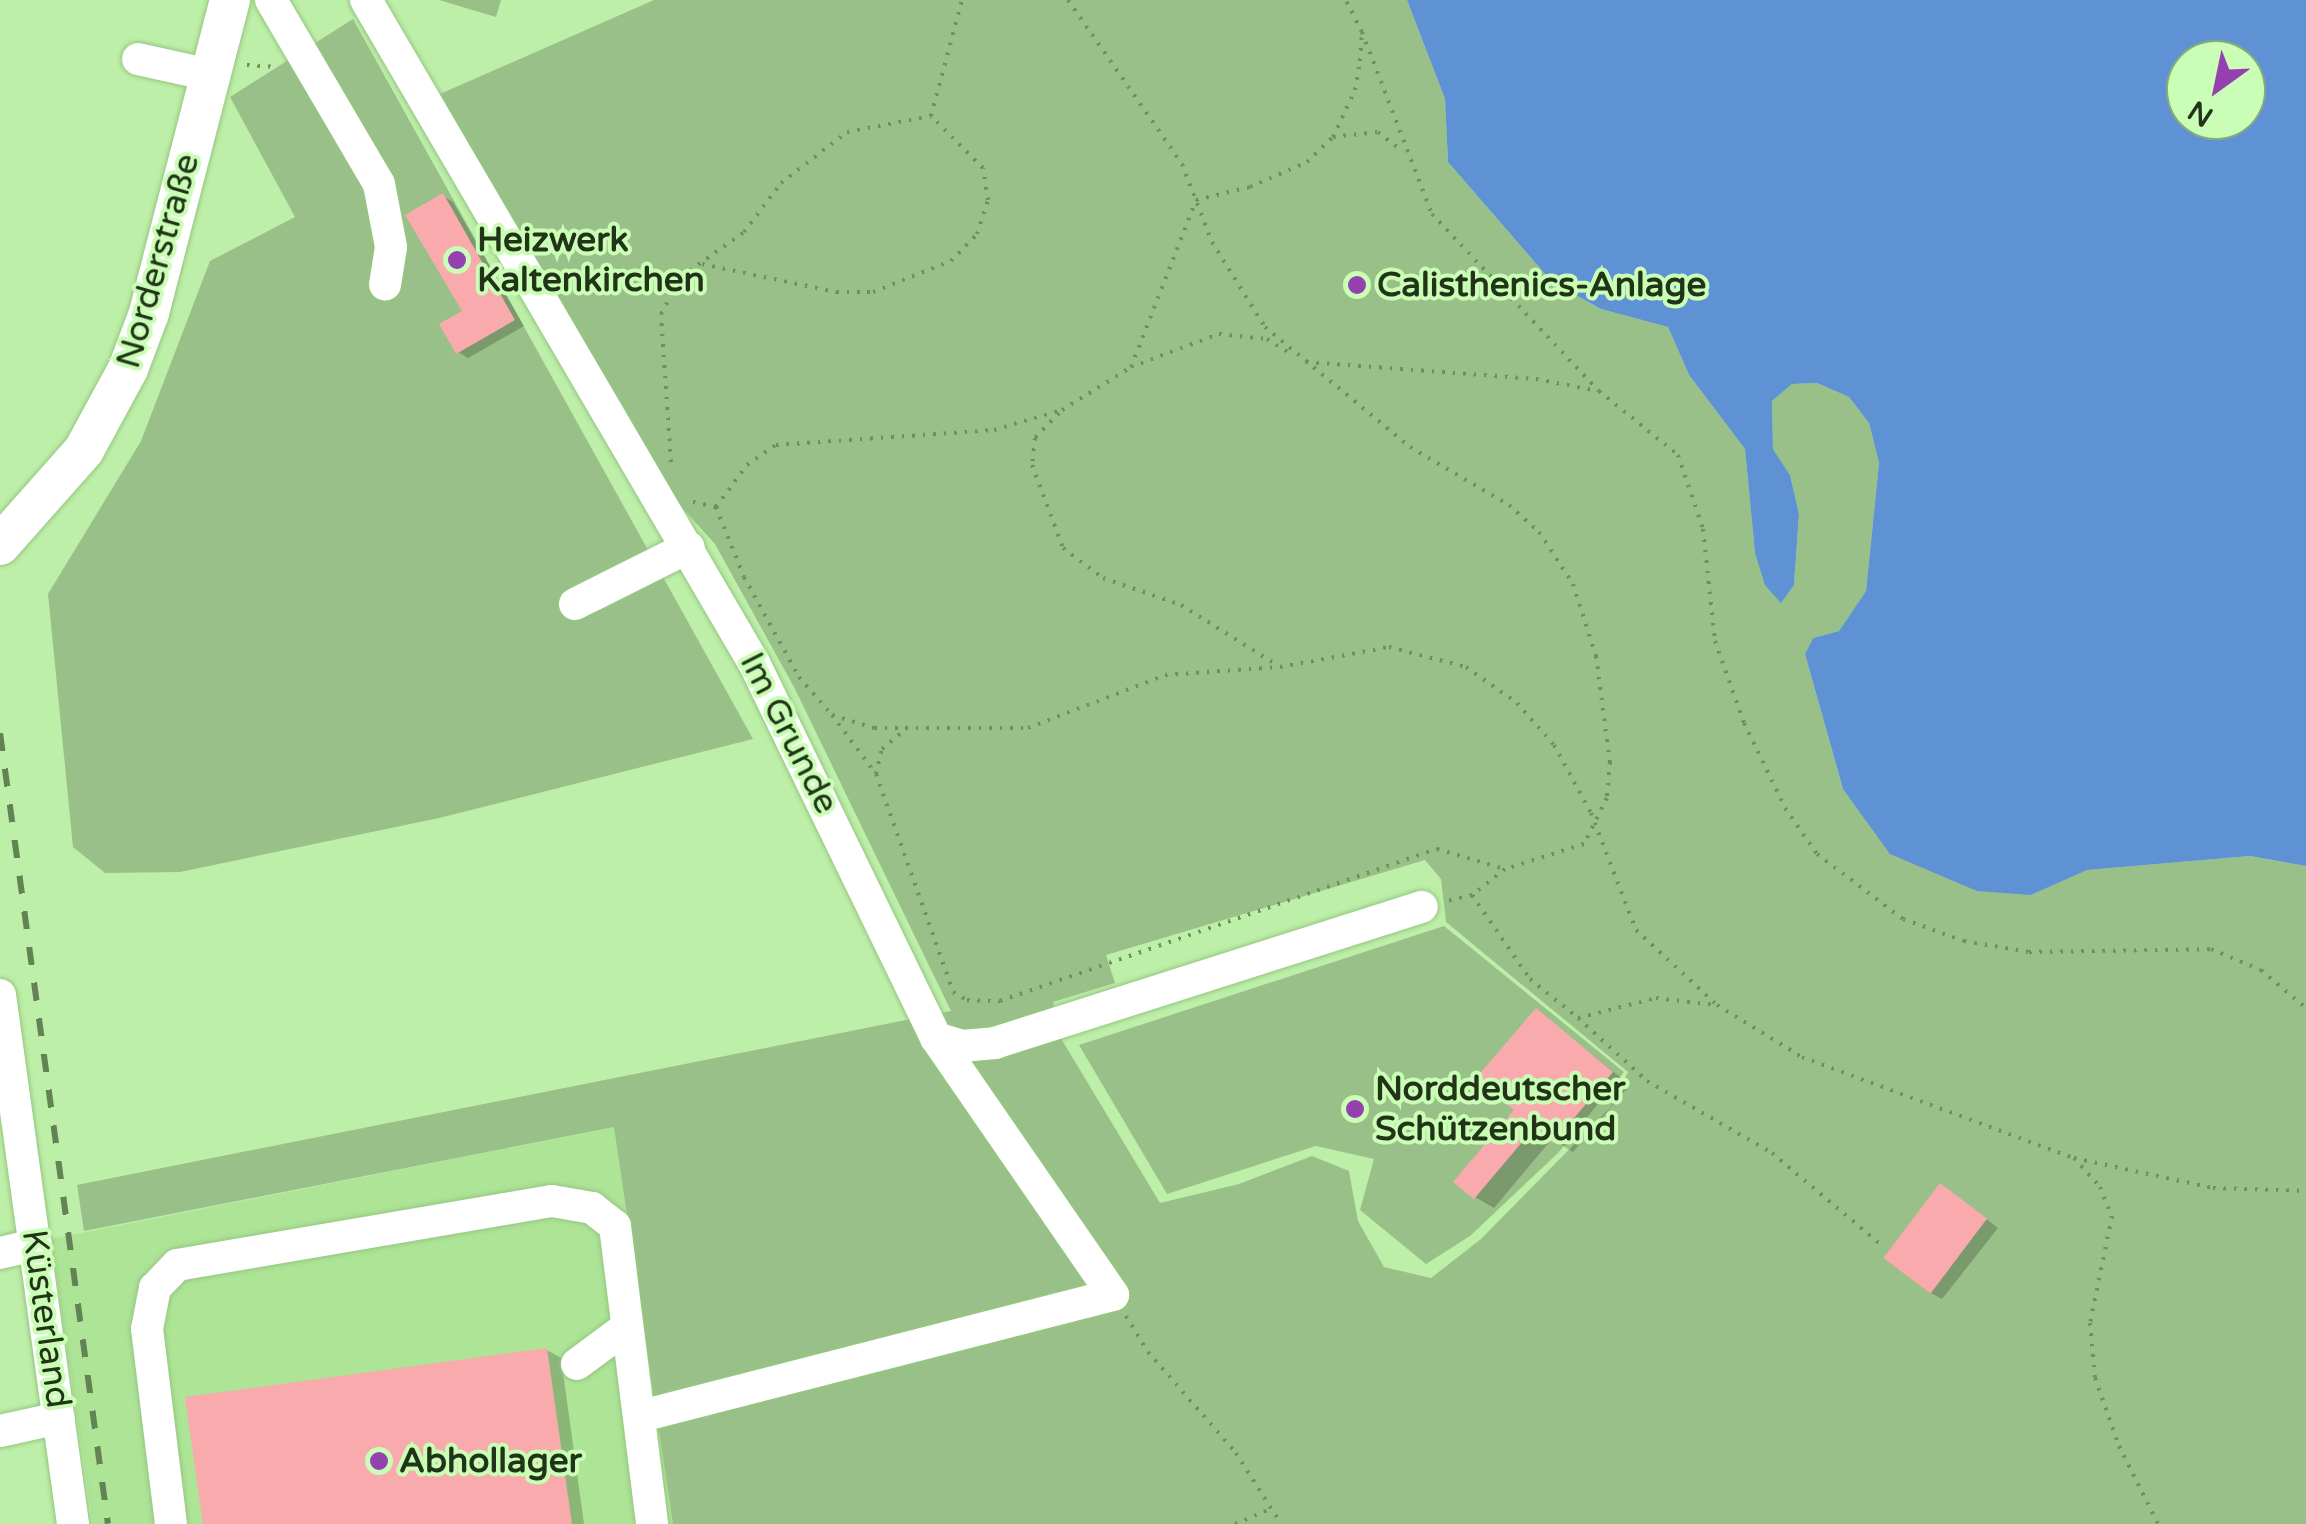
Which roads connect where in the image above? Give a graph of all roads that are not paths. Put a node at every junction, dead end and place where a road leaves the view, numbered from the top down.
1 (230, 0) edge
2 (271, 0) edge
3 (366, 0) edge
4 (138, 59) dead end
5 (210, 75) junction
6 (385, 285) dead end
7 (685, 524) junction
8 (0, 545) edge
9 (575, 604) dead end
10 (1422, 907) road end
11 (0, 995) edge
12 (936, 1038) junction
13 (36, 1245) junction
14 (0, 1253) edge
15 (627, 1328) junction
16 (577, 1364) dead end
17 (642, 1416) junction
18 (59, 1418) junction
19 (0, 1431) edge
20 (73, 1524) edge
21 (172, 1524) edge
22 (652, 1524) edge

1 - 5 main road, Norderstraße
2 - 6 street
3 - 7 street, Im Grunde
4 - 5 street
5 - 8 main road, Norderstraße
7 - 9 street
7 - 12 street, Im Grunde
10 - 12 street
11 - 13 street, Küsterland
12 - 17 street, Im Grunde
13 - 14 street
13 - 18 street, Küsterland
15 - 16 street
15 - 17 street
15 - 21 street
17 - 22 street
18 - 19 street
18 - 20 street, Küsterland

